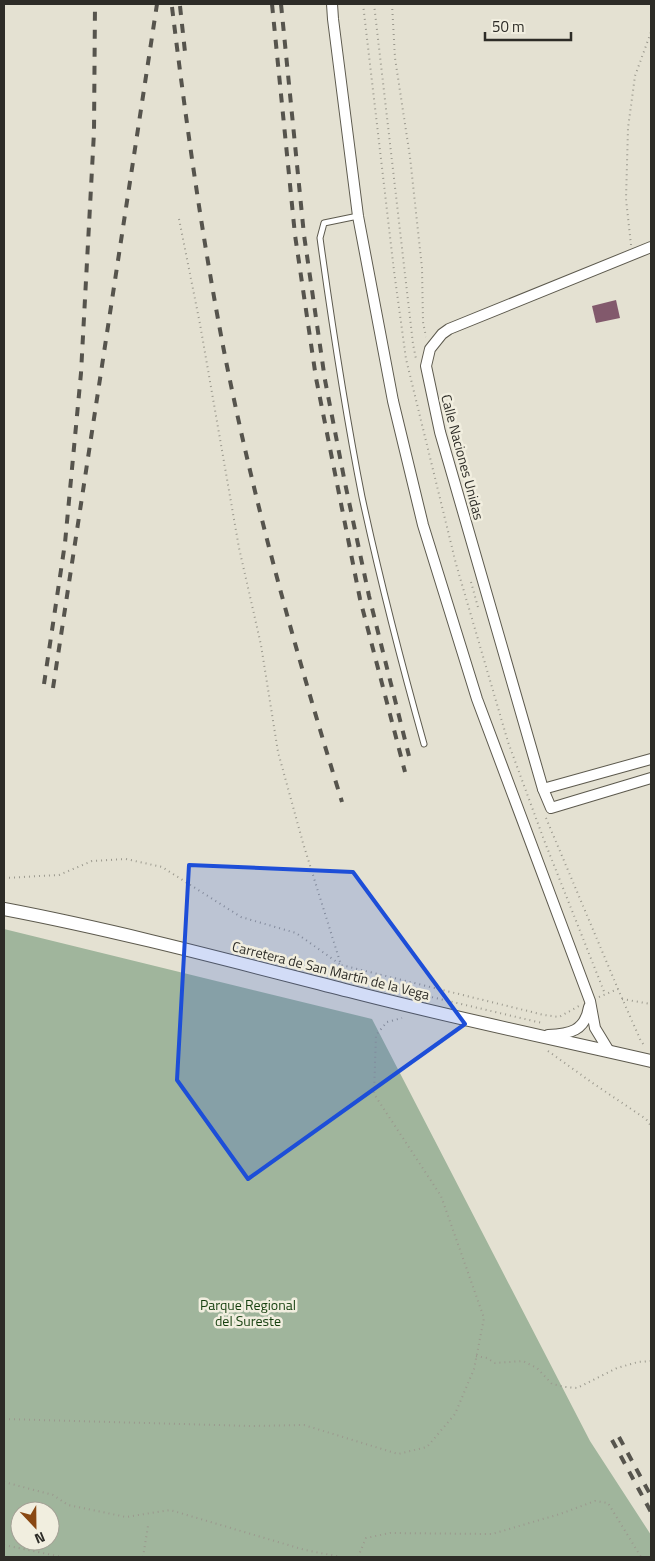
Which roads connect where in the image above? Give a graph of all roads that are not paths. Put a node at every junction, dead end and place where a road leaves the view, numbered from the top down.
1 (332, 4) edge
2 (358, 216) junction
3 (651, 247) edge
4 (424, 744) dead end
5 (651, 759) edge
6 (651, 778) edge
7 (544, 789) junction
8 (4, 909) edge
9 (585, 1003) junction
10 (542, 1036) junction
11 (609, 1052) junction
12 (651, 1062) edge

1 - 2 street
2 - 4 lane
2 - 9 street
3 - 7 street, Calle Naciones Unidas
5 - 7 street
6 - 7 street, Calle Naciones Unidas
8 - 10 street, Carretera de San Martín de la Vega
9 - 10 street
9 - 11 street
10 - 11 street, Carretera de San Martín de la Vega
11 - 12 street, Carretera de San Martín de la Vega

